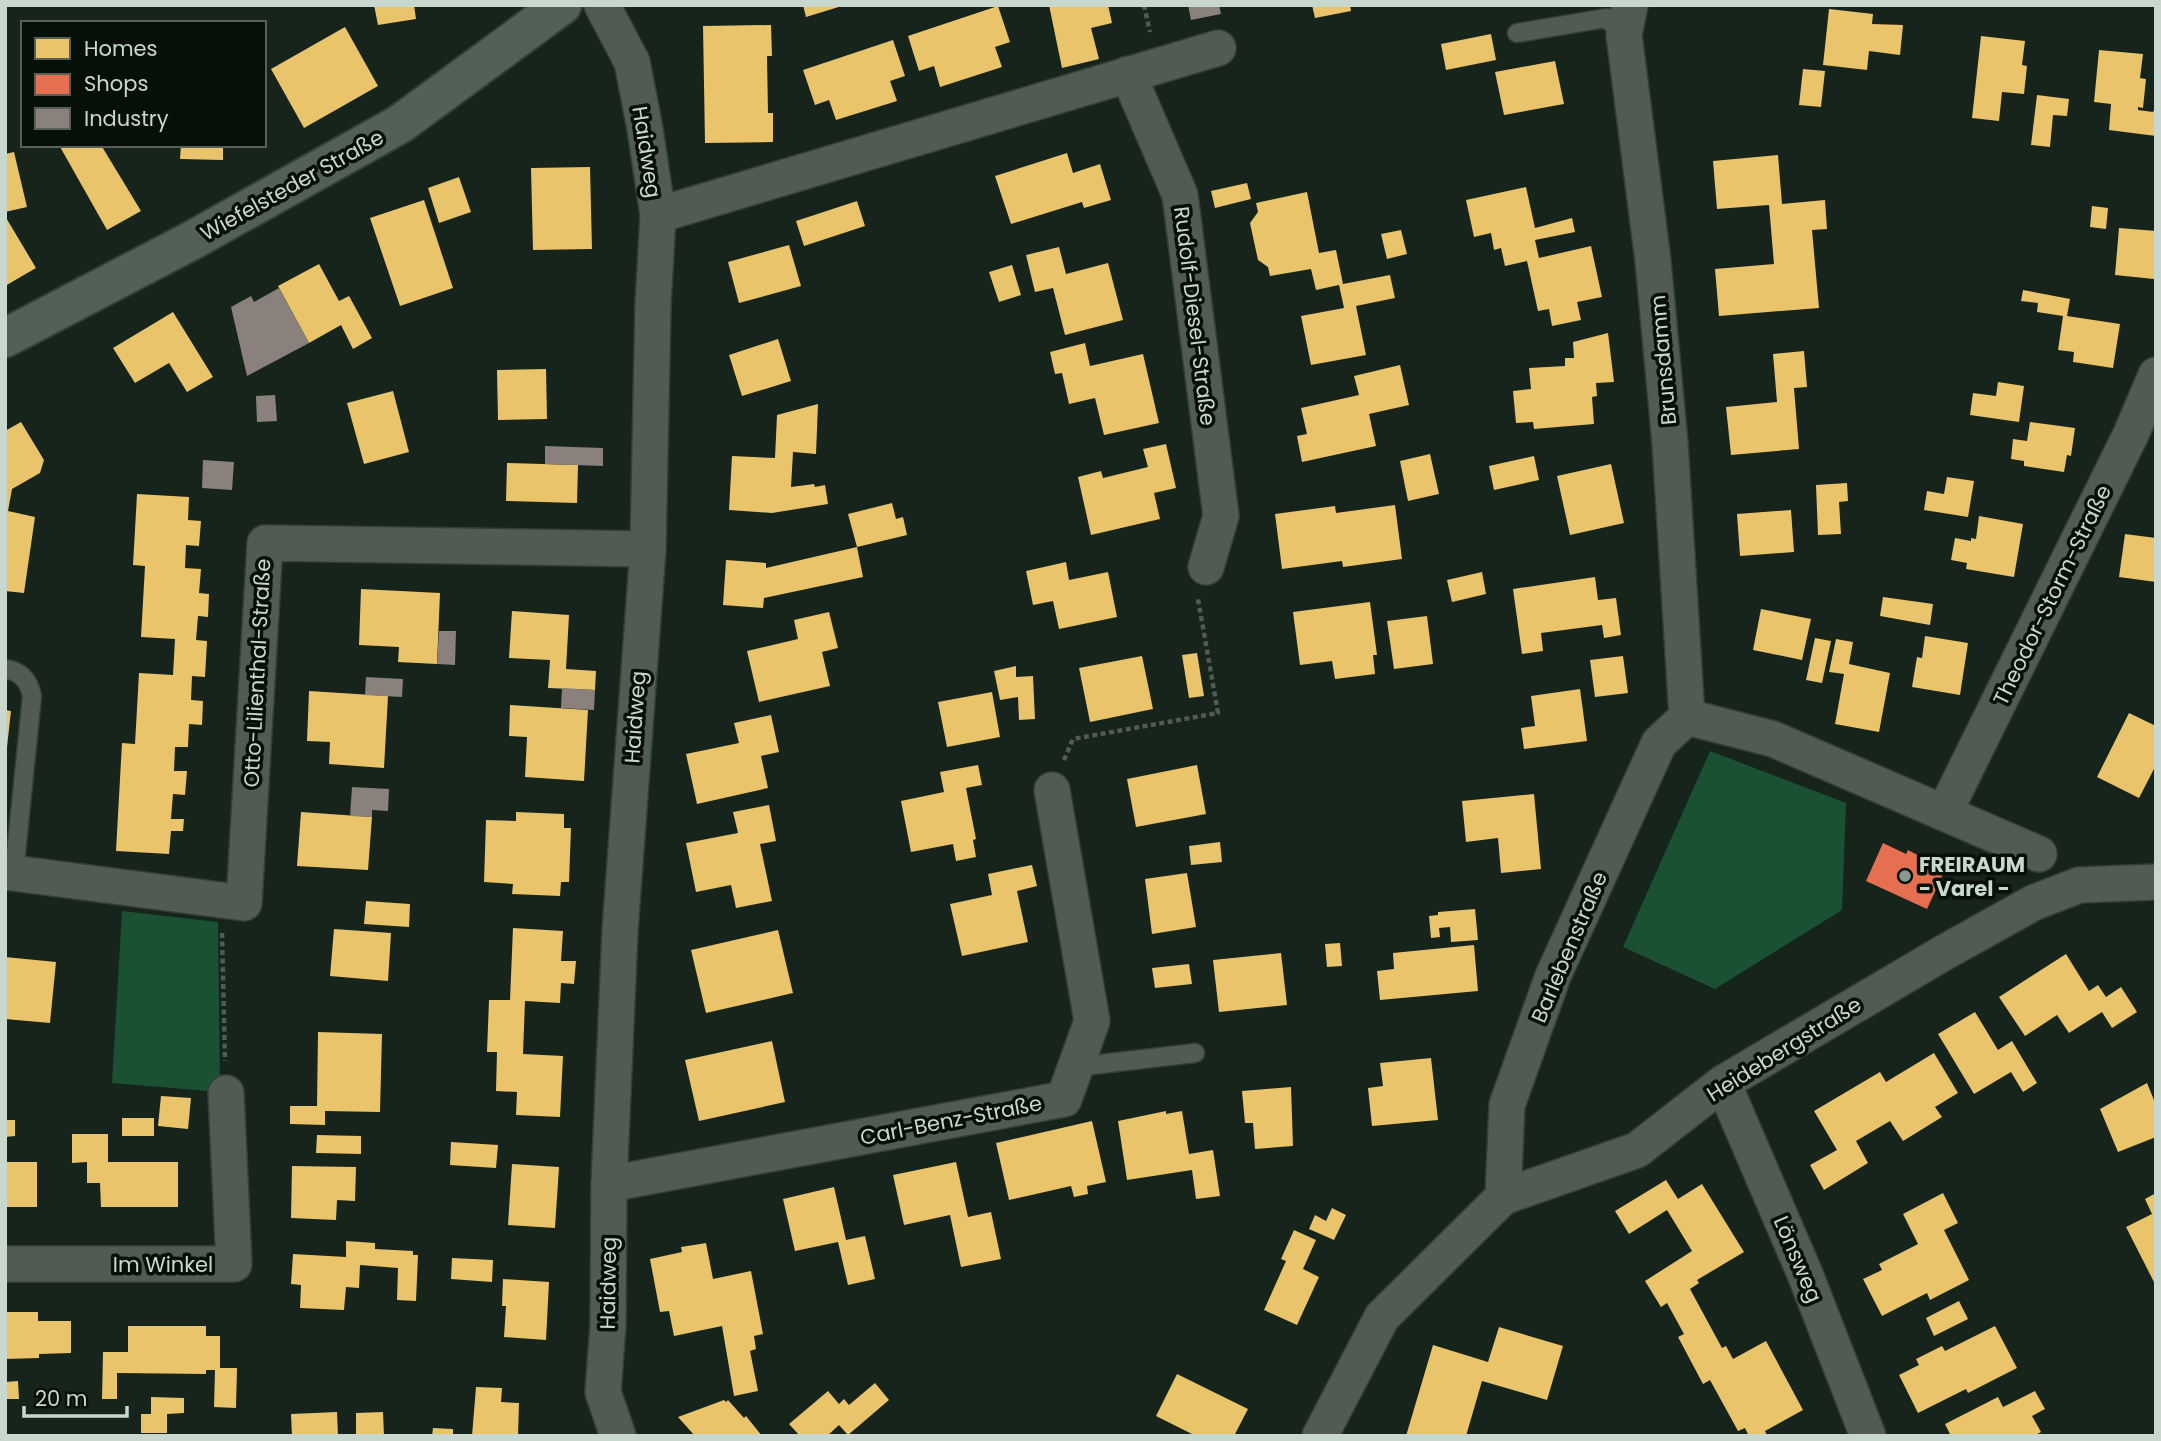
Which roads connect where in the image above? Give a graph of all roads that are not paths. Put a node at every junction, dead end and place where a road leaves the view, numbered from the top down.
1 (562, 5) edge
2 (602, 5) edge
3 (1627, 20) edge
4 (1517, 33) dead end
5 (1217, 48) dead end
6 (1128, 74) junction
7 (657, 215) junction
8 (5, 338) edge
9 (2156, 375) edge
10 (648, 549) junction
11 (1206, 567) road end
12 (5, 669) edge
13 (1687, 717) junction
14 (1052, 790) road end
15 (1944, 813) junction
16 (2039, 854) dead end
17 (9, 873) edge
18 (2156, 882) edge
19 (1195, 1053) dead end
20 (1075, 1066) junction
21 (1723, 1083) junction
22 (226, 1093) road end
23 (609, 1184) junction
24 (1503, 1197) junction
25 (5, 1265) edge
26 (618, 1436) edge
27 (1320, 1436) edge
28 (1868, 1436) edge

1 - 8 main road, Wiefelsteder Straße
2 - 7 street, Haidweg
3 - 4 lane
3 - 13 street, Brunsdamm
5 - 6 street
6 - 7 street
6 - 11 street, Rudolf-Diesel-Straße
7 - 10 street, Haidweg
9 - 15 street, Theodor-Storm-Straße
10 - 17 street, Otto-Lilienthal-Straße
10 - 23 street, Haidweg
12 - 17 lane
13 - 15 street
13 - 24 street, Barlebenstraße
14 - 20 street, Carl-Benz-Straße
15 - 16 street
18 - 21 street, Heidebergstraße
19 - 20 lane
20 - 23 street, Carl-Benz-Straße
21 - 24 street, Heidebergstraße
21 - 28 street, Lönsweg
22 - 25 street, Im Winkel
23 - 26 street, Haidweg
24 - 27 street, Heidebergstraße

